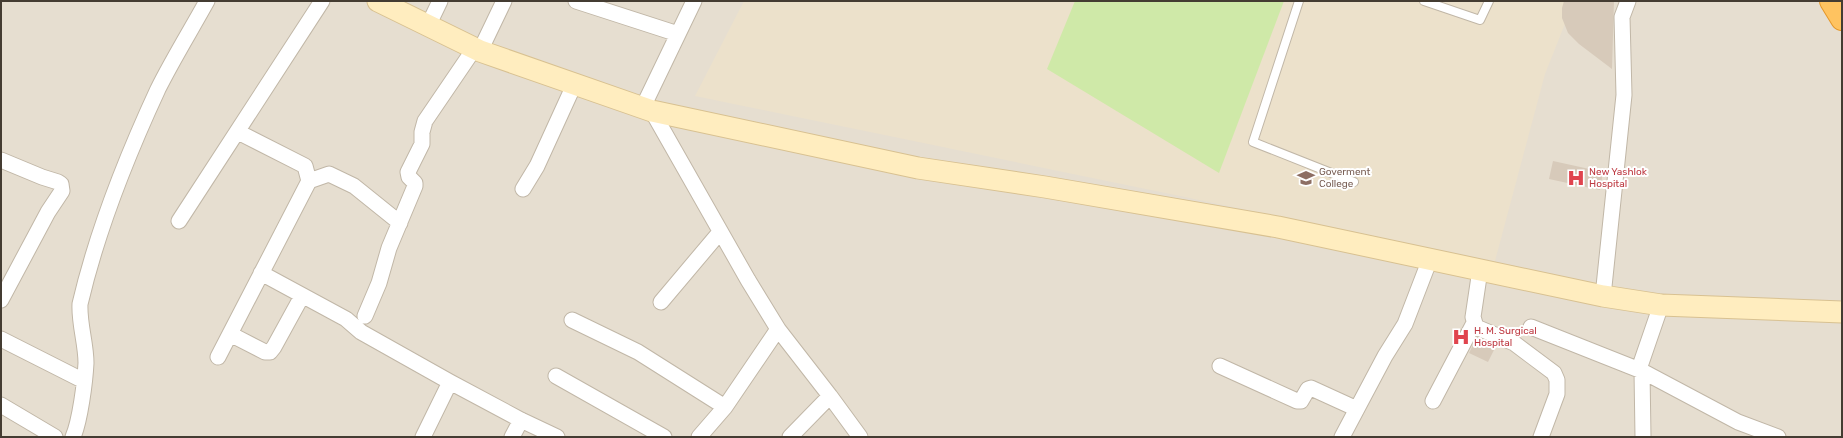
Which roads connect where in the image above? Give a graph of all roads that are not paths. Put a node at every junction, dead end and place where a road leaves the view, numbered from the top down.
1 (207, 1) edge
2 (322, 1) edge
3 (378, 1) edge
4 (440, 1) edge
5 (504, 1) edge
6 (576, 1) edge
7 (694, 1) edge
8 (1299, 1) edge
9 (1424, 1) edge
10 (1489, 1) edge
11 (1628, 1) edge
12 (1831, 1) edge
13 (1842, 19) edge
14 (428, 26) junction
15 (678, 34) junction
16 (477, 50) junction
17 (574, 85) junction
18 (647, 110) junction
19 (238, 132) junction
20 (1, 160) edge
21 (308, 181) junction
22 (1354, 182) dead end
23 (523, 189) dead end
24 (179, 221) dead end
25 (400, 223) junction
26 (720, 232) junction
27 (1430, 259) junction
28 (1480, 270) junction
29 (261, 273) junction
30 (302, 296) junction
31 (1603, 296) junction
32 (1, 300) edge
33 (661, 302) dead end
34 (1661, 305) junction
35 (1842, 312) edge
36 (365, 316) dead end
37 (572, 320) dead end
38 (1474, 323) junction
39 (1531, 327) dead end
40 (778, 330) junction
41 (230, 334) junction
42 (1, 339) edge
43 (218, 358) dead end
44 (1220, 366) dead end
45 (1642, 371) junction
46 (556, 376) dead end
47 (84, 380) junction
48 (450, 382) junction
49 (830, 396) junction
50 (1433, 401) dead end
51 (1, 405) edge
52 (725, 406) junction
53 (1357, 409) junction
54 (521, 420) junction
55 (55, 437) edge
56 (73, 437) edge
57 (423, 437) edge
58 (512, 437) edge
59 (557, 437) edge
60 (664, 437) edge
61 (699, 437) edge
62 (790, 437) edge
63 (860, 437) edge
64 (1342, 437) edge
65 (1541, 437) edge
66 (1643, 437) edge
67 (1778, 437) edge

1 - 47 street
2 - 19 street
3 - 14 street
4 - 14 street
5 - 16 street
6 - 15 street
7 - 15 street
8 - 22 lane
9 - 10 lane
11 - 31 street
12 - 13 highway
14 - 16 street
15 - 18 street
16 - 17 street
16 - 25 street
17 - 18 street
17 - 23 street
18 - 26 street
18 - 27 street
19 - 21 street
19 - 24 street
20 - 32 street
21 - 25 street
21 - 29 street
25 - 36 street
26 - 33 street
26 - 40 street
27 - 28 street
27 - 53 street
28 - 31 street
28 - 38 street
29 - 30 street
29 - 41 street
30 - 41 street
30 - 48 street
31 - 34 street
34 - 35 street
34 - 45 street
37 - 52 street
38 - 50 street
38 - 65 street
39 - 45 street
40 - 49 street
40 - 52 street
41 - 43 street
42 - 47 street
44 - 53 street
45 - 66 street
45 - 67 street
46 - 60 street
47 - 56 street
48 - 54 street
48 - 57 street
49 - 62 street
49 - 63 street
51 - 55 street
52 - 61 street
53 - 64 street
54 - 58 street
54 - 59 street

